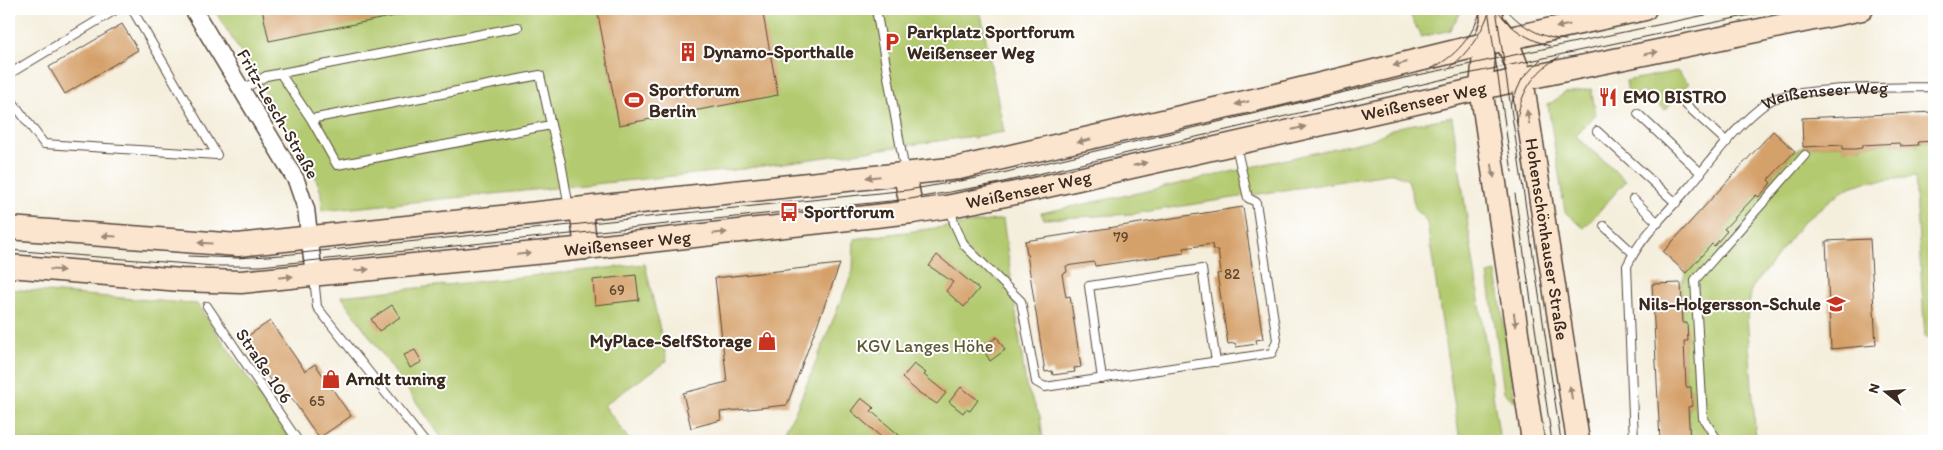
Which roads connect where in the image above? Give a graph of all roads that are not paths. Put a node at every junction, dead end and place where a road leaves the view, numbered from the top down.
1 (117, 9) edge
2 (132, 9) edge
3 (193, 9) edge
4 (876, 9) edge
5 (1645, 9) edge
6 (1862, 9) edge
7 (1492, 15) edge
8 (518, 27) dead end
9 (1495, 41) junction
10 (280, 73) junction
11 (9, 74) edge
12 (1522, 79) junction
13 (1934, 87) edge
14 (1481, 88) junction
15 (242, 90) junction
16 (9, 97) edge
17 (1684, 103) dead end
18 (1638, 114) dead end
19 (311, 120) junction
20 (551, 125) junction
21 (1597, 131) dead end
22 (1727, 142) junction
23 (1236, 143) junction
24 (1805, 155) dead end
25 (1701, 172) junction
26 (906, 174) junction
27 (1633, 199) dead end
28 (1676, 203) junction
29 (951, 206) junction
30 (575, 210) junction
31 (912, 212) junction
32 (1658, 223) junction
33 (1604, 226) dead end
34 (9, 228) edge
35 (310, 238) junction
36 (586, 248) junction
37 (1633, 253) junction
38 (9, 266) edge
39 (314, 275) junction
40 (207, 306) dead end
41 (1216, 362) junction
42 (1102, 379) junction
43 (298, 441) edge
44 (424, 441) edge
45 (1533, 441) edge
46 (1578, 441) edge
47 (1634, 441) edge
48 (1718, 441) edge

1 - 11 lane
2 - 16 lane
3 - 15 street, Fritz-Lesch-Straße
4 - 26 lane
5 -> 9 main road, Weißenseer Weg
12 -> 6 main road, Weißenseer Weg
7 - 9 main road
8 - 10 lane
9 - 12 main road, Hohenschönhauser Straße
9 - 14 main road
9 -> 26 main road, Weißenseer Weg
10 - 15 lane
10 - 19 lane
12 - 14 main road, Weißenseer Weg
46 -> 12 main road, Hohenschönhauser Straße
13 - 22 lane, Weißenseer Weg
23 -> 14 main road, Weißenseer Weg
14 -> 45 main road
15 - 35 street, Fritz-Lesch-Straße
17 - 22 lane
18 - 25 lane
19 - 20 lane
19 - 20 lane
20 - 30 lane
21 - 28 lane
22 - 25 lane, Weißenseer Weg
29 -> 23 main road, Weißenseer Weg
23 - 41 lane
24 - 48 lane
25 - 28 lane, Weißenseer Weg
26 -> 30 main road, Weißenseer Weg
26 - 31 main road
27 - 32 lane
28 - 32 lane, Weißenseer Weg
29 - 31 main road, Weißenseer Weg
29 - 42 lane
30 - 35 main road, Weißenseer Weg
30 - 36 main road
36 -> 31 main road, Weißenseer Weg
32 - 37 lane, Weißenseer Weg
33 - 37 lane
35 -> 34 main road, Weißenseer Weg
35 - 39 street, Fritz-Lesch-Straße
39 -> 36 main road, Weißenseer Weg
37 - 47 lane
38 -> 39 main road, Weißenseer Weg
39 - 44 lane
40 - 43 lane, Straße 106
41 - 42 lane
41 - 42 lane

